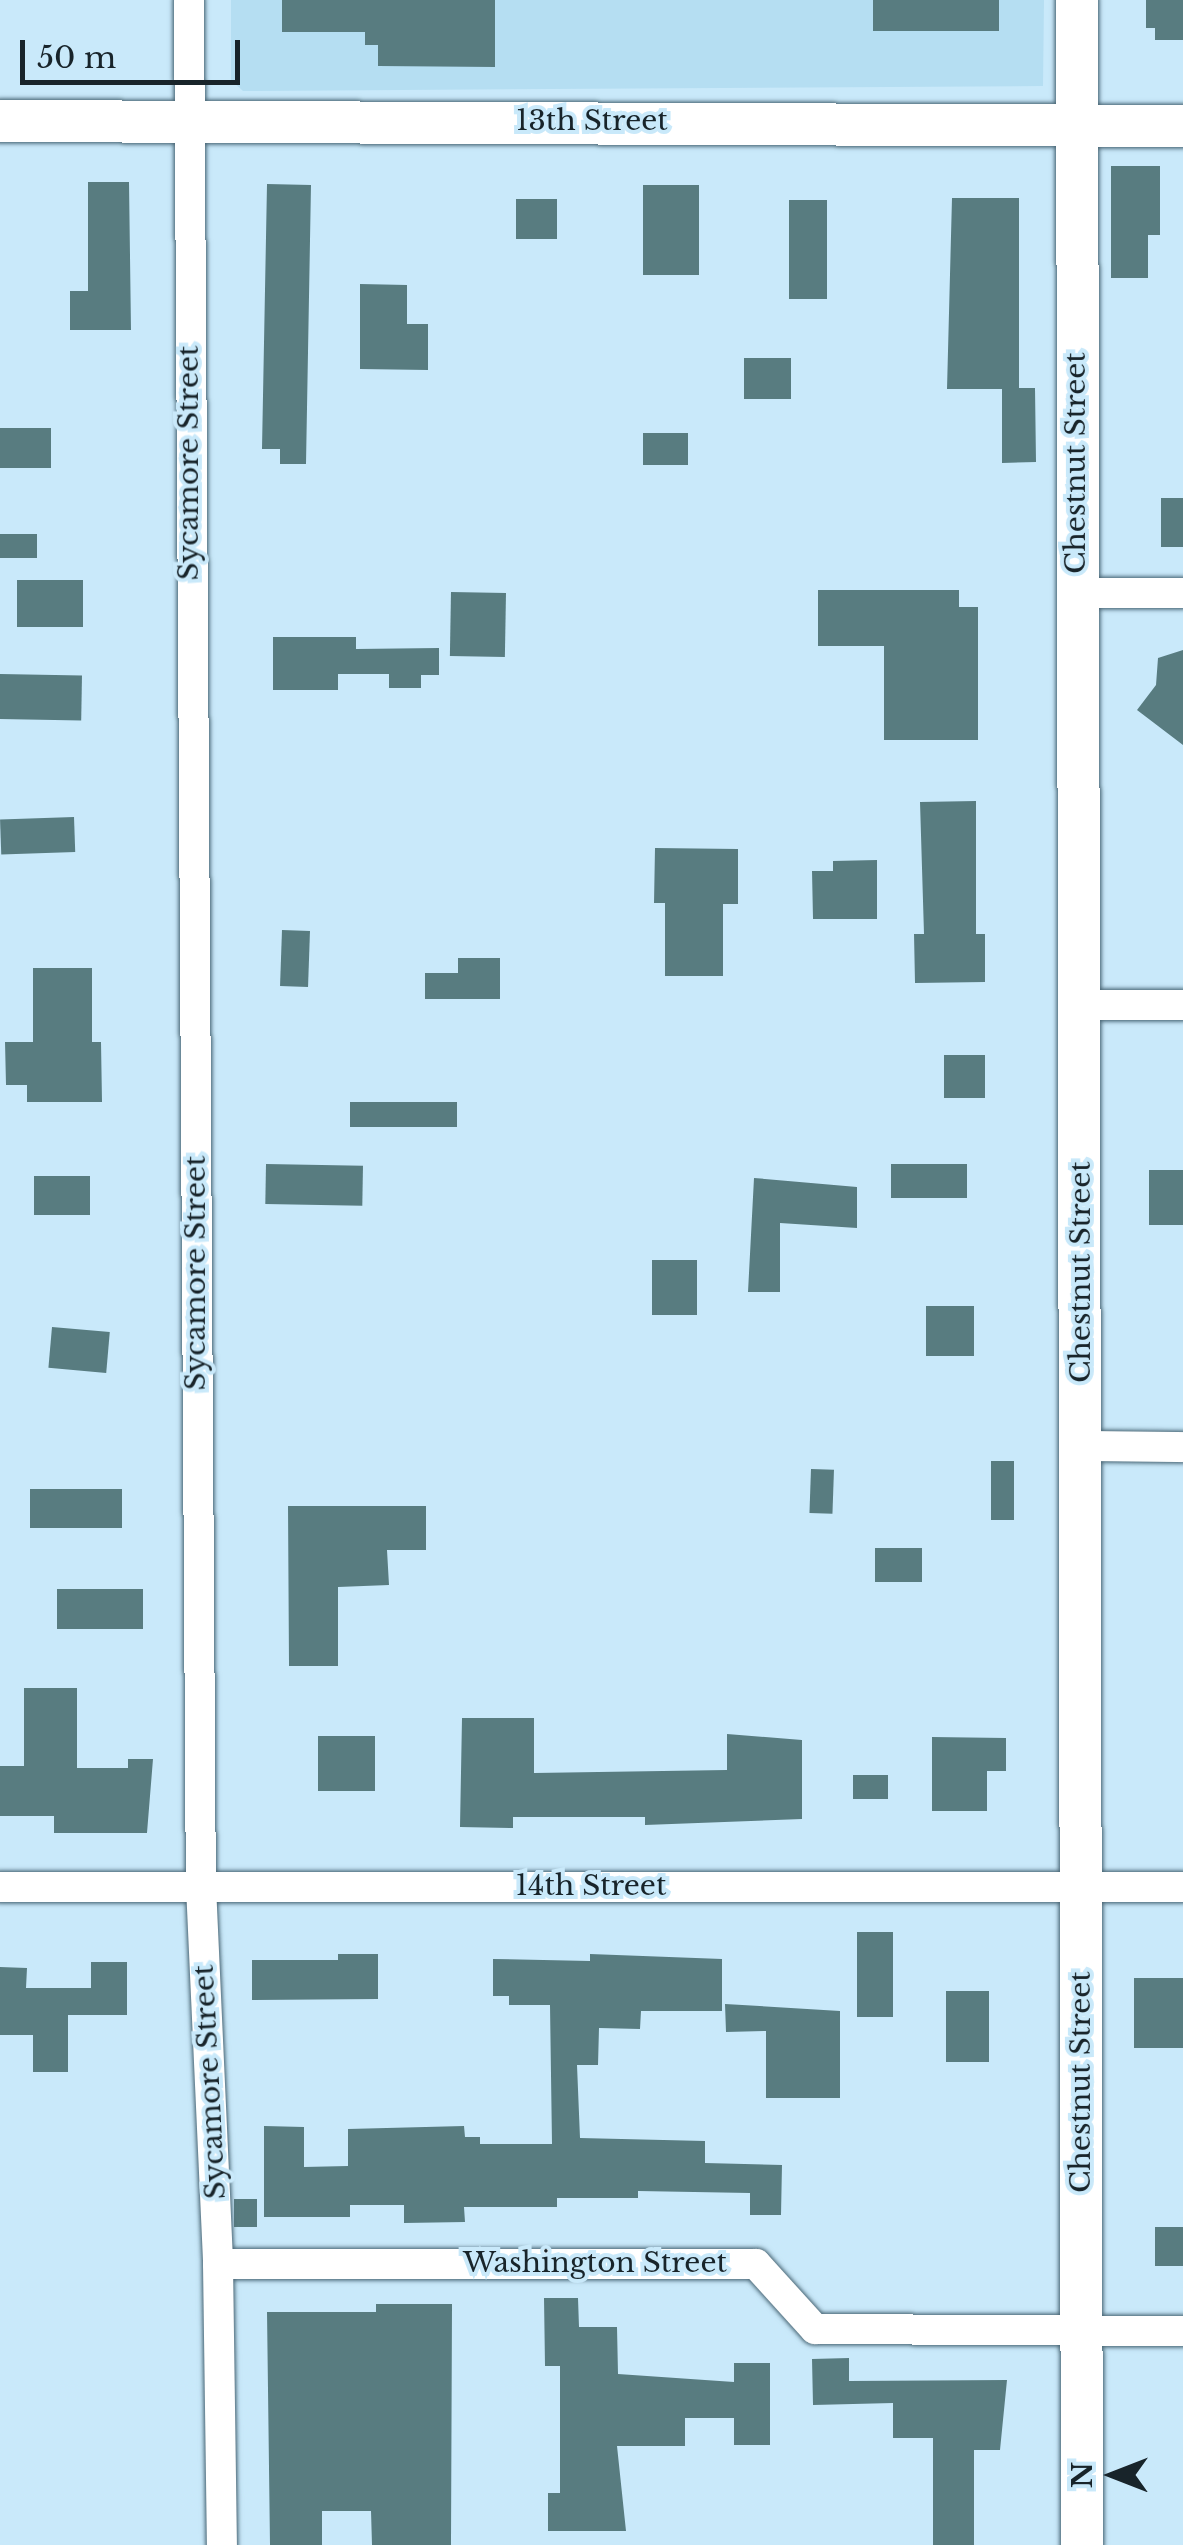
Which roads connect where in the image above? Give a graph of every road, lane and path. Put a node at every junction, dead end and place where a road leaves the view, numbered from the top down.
1 (189, 0) edge
2 (1077, 0) edge
3 (188, 120) junction
4 (0, 121) edge
5 (1076, 126) junction
6 (1183, 126) edge
7 (1076, 592) junction
8 (1183, 593) edge
9 (1078, 1005) junction
10 (1183, 1005) edge
11 (1082, 1446) junction
12 (1183, 1446) edge
13 (201, 1886) junction
14 (0, 1887) edge
15 (1082, 1887) junction
16 (1183, 1887) edge
17 (218, 2264) junction
18 (1081, 2331) junction
19 (1183, 2331) edge
20 (222, 2545) edge
21 (1082, 2545) edge

1 - 3 street, Sycamore Street
2 - 5 street, Chestnut Street
3 - 4 street, 13th Street
3 - 5 street, 13th Street
3 - 13 street, Sycamore Street
5 - 6 street, 13th Street
5 - 7 street, Chestnut Street
7 - 8 street
7 - 9 street, Chestnut Street
9 - 10 street
9 - 11 street, Chestnut Street
11 - 12 street
11 - 15 street, Chestnut Street
13 - 14 street, 14th Street
13 - 15 street, 14th Street
13 - 17 street, Sycamore Street
15 - 16 street, 14th Street
15 - 18 street, Chestnut Street
17 - 18 street, Washington Street
17 - 20 street, Sycamore Street
18 - 19 street, Washington Street
18 - 21 street, Chestnut Street

